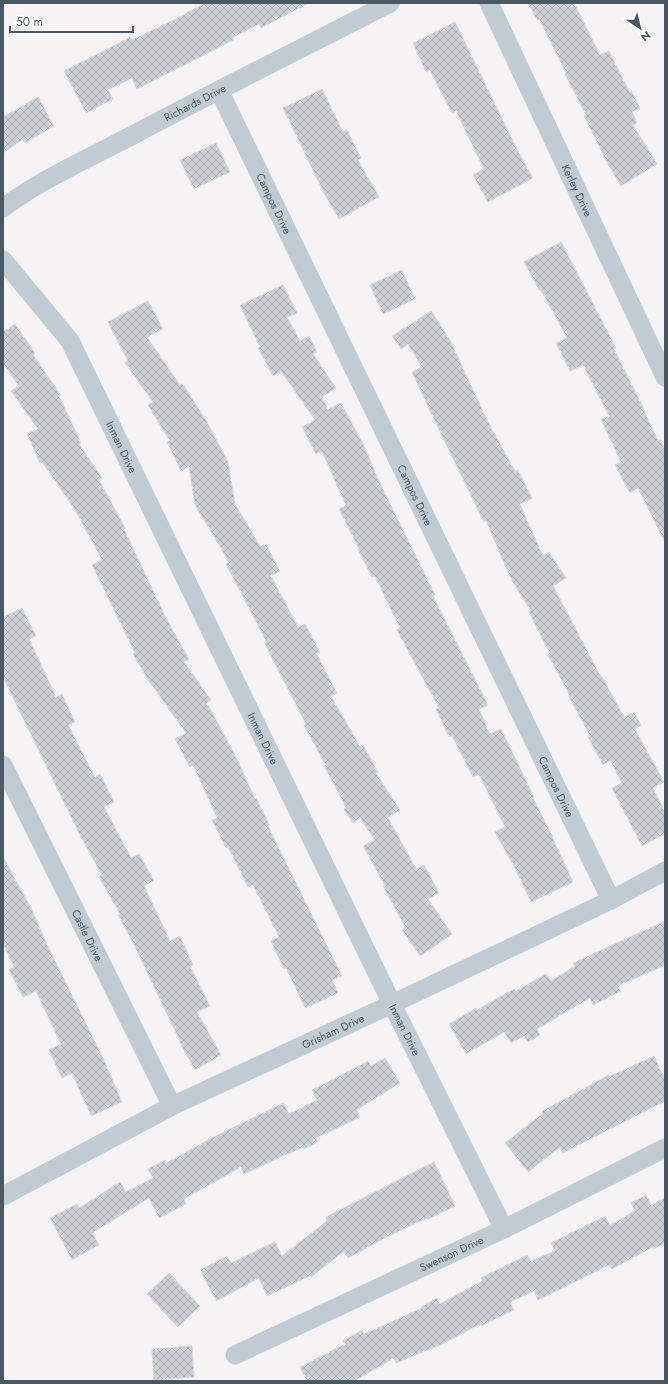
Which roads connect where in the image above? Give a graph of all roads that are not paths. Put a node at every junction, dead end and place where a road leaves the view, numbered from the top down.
1 (390, 3) edge
2 (489, 3) edge
3 (219, 90) junction
4 (3, 208) edge
5 (3, 260) edge
6 (665, 377) edge
7 (3, 765) edge
8 (665, 871) edge
9 (611, 900) junction
10 (392, 1004) junction
11 (172, 1106) junction
12 (665, 1148) edge
13 (3, 1196) edge
14 (504, 1229) junction
15 (235, 1354) dead end

1 - 3 street, Richards Drive
2 - 6 street, Kerley Drive
3 - 4 street, Richards Drive
3 - 9 street, Campos Drive
5 - 10 street, Inman Drive
7 - 11 street, Castle Drive
8 - 9 street, Grisham Drive
9 - 10 street, Grisham Drive
10 - 11 street, Grisham Drive
10 - 14 street, Inman Drive
11 - 13 street, Grisham Drive
12 - 14 street, Swenson Drive
14 - 15 street, Swenson Drive

